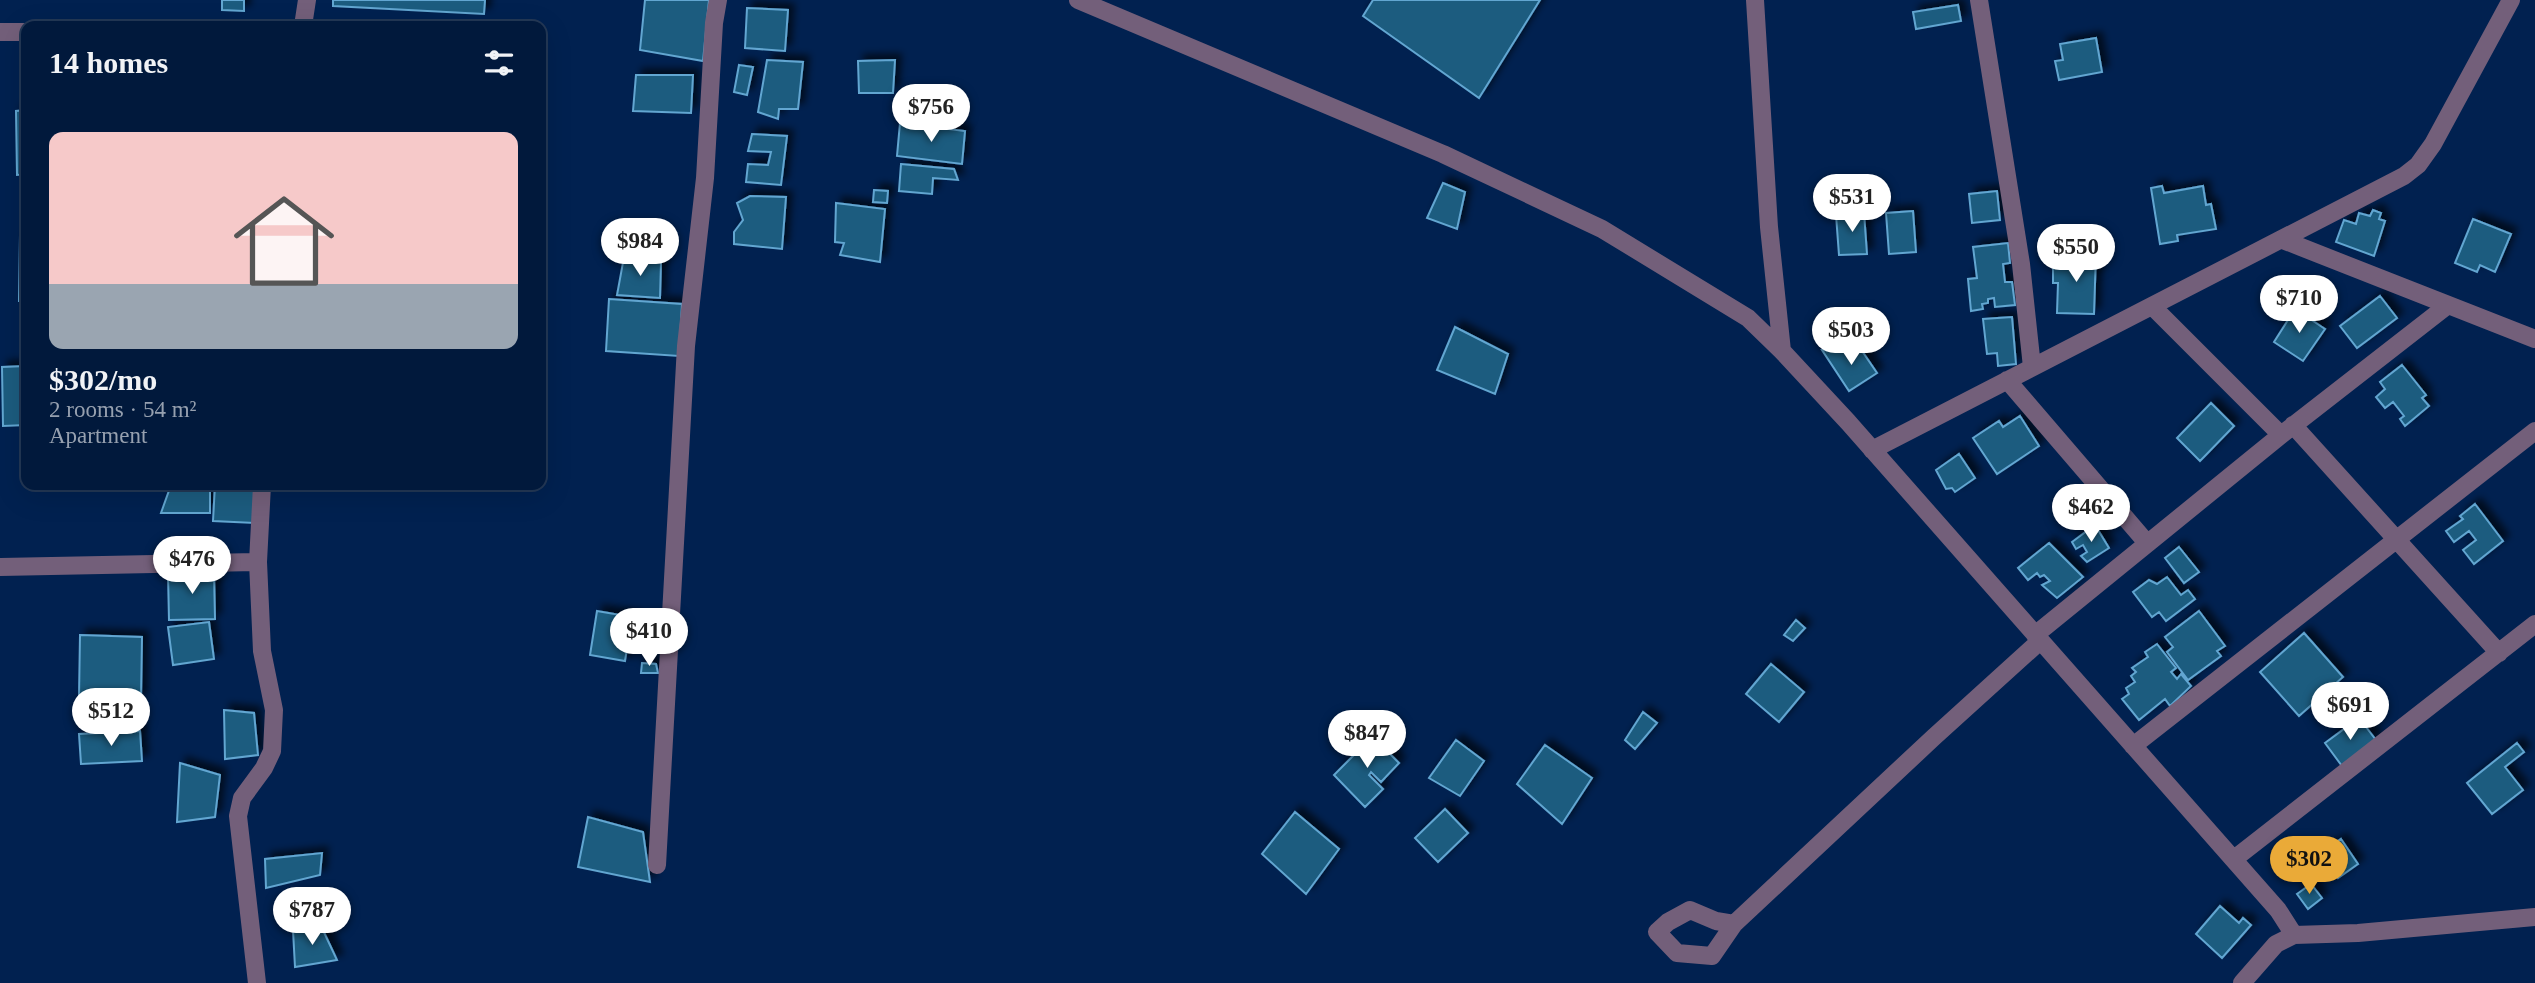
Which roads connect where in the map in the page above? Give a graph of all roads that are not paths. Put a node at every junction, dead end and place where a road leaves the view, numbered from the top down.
1 (307, 0) edge
2 (718, 0) edge
3 (1078, 0) edge
4 (1755, 0) edge
5 (1979, 0) edge
6 (2511, 0) edge
7 (304, 21) edge
8 (0, 32) edge
9 (21, 32) edge
10 (2283, 240) junction
11 (2448, 305) junction
12 (2152, 306) junction
13 (2535, 340) edge
14 (1782, 351) junction
15 (2032, 367) junction
16 (2007, 380) junction
17 (2287, 430) junction
18 (2535, 431) edge
19 (1872, 450) junction
20 (262, 490) edge
21 (2397, 541) junction
22 (2147, 543) junction
23 (258, 562) junction
24 (0, 567) edge
25 (2535, 624) edge
26 (2038, 638) junction
27 (2499, 653) junction
28 (2133, 746) junction
29 (2234, 859) junction
30 (657, 865) dead end
31 (2535, 918) edge
32 (1734, 924) dead end
33 (2294, 935) junction
34 (257, 983) edge
35 (2242, 983) edge

1 - 7 street
2 - 30 street
3 - 14 street
4 - 14 street
5 - 15 street
6 - 10 street
8 - 9 street
10 - 11 street
10 - 12 street
11 - 13 street
11 - 17 street
12 - 15 street
12 - 17 street
14 - 19 street
15 - 16 street
16 - 19 street
16 - 22 street
17 - 21 street
17 - 22 street
18 - 21 street
19 - 26 street
20 - 23 street
21 - 27 street
21 - 28 street
22 - 26 street
23 - 24 street
23 - 34 street
25 - 27 street
26 - 28 street
26 - 32 street
27 - 29 street
28 - 29 street
29 - 33 street
31 - 33 street
33 - 35 street

